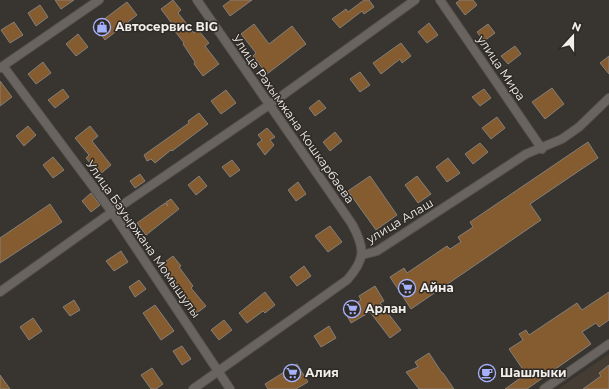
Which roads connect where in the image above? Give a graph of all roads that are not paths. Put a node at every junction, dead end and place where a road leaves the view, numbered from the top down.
1 (99, 0) edge
2 (197, 0) edge
3 (415, 0) edge
4 (440, 0) edge
5 (1, 68) edge
6 (609, 98) edge
7 (269, 105) junction
8 (533, 136) junction
9 (542, 149) junction
10 (526, 154) junction
11 (112, 212) junction
12 (362, 255) junction
13 (0, 292) edge
14 (609, 344) edge
15 (219, 372) junction
16 (193, 389) edge
17 (230, 389) edge
18 (544, 389) edge

1 - 5 street
2 - 7 street, Улица Рахымжана Кошкарбаева
3 - 7 street
4 - 8 street, улица Мира
5 - 11 street, Улица Бауыржана Момышулы
6 - 9 street, улица Алаш
7 - 11 street
7 - 12 street, Улица Рахымжана Кошкарбаева
8 - 9 street, улица Мира
8 - 10 street
9 - 10 street, улица Алаш
10 - 12 street, улица Алаш
11 - 13 street
11 - 15 street, Улица Бауыржана Момышулы
12 - 15 street, улица Алаш
14 - 18 street
15 - 16 street, улица Алаш
15 - 17 street, Улица Бауыржана Момышулы

